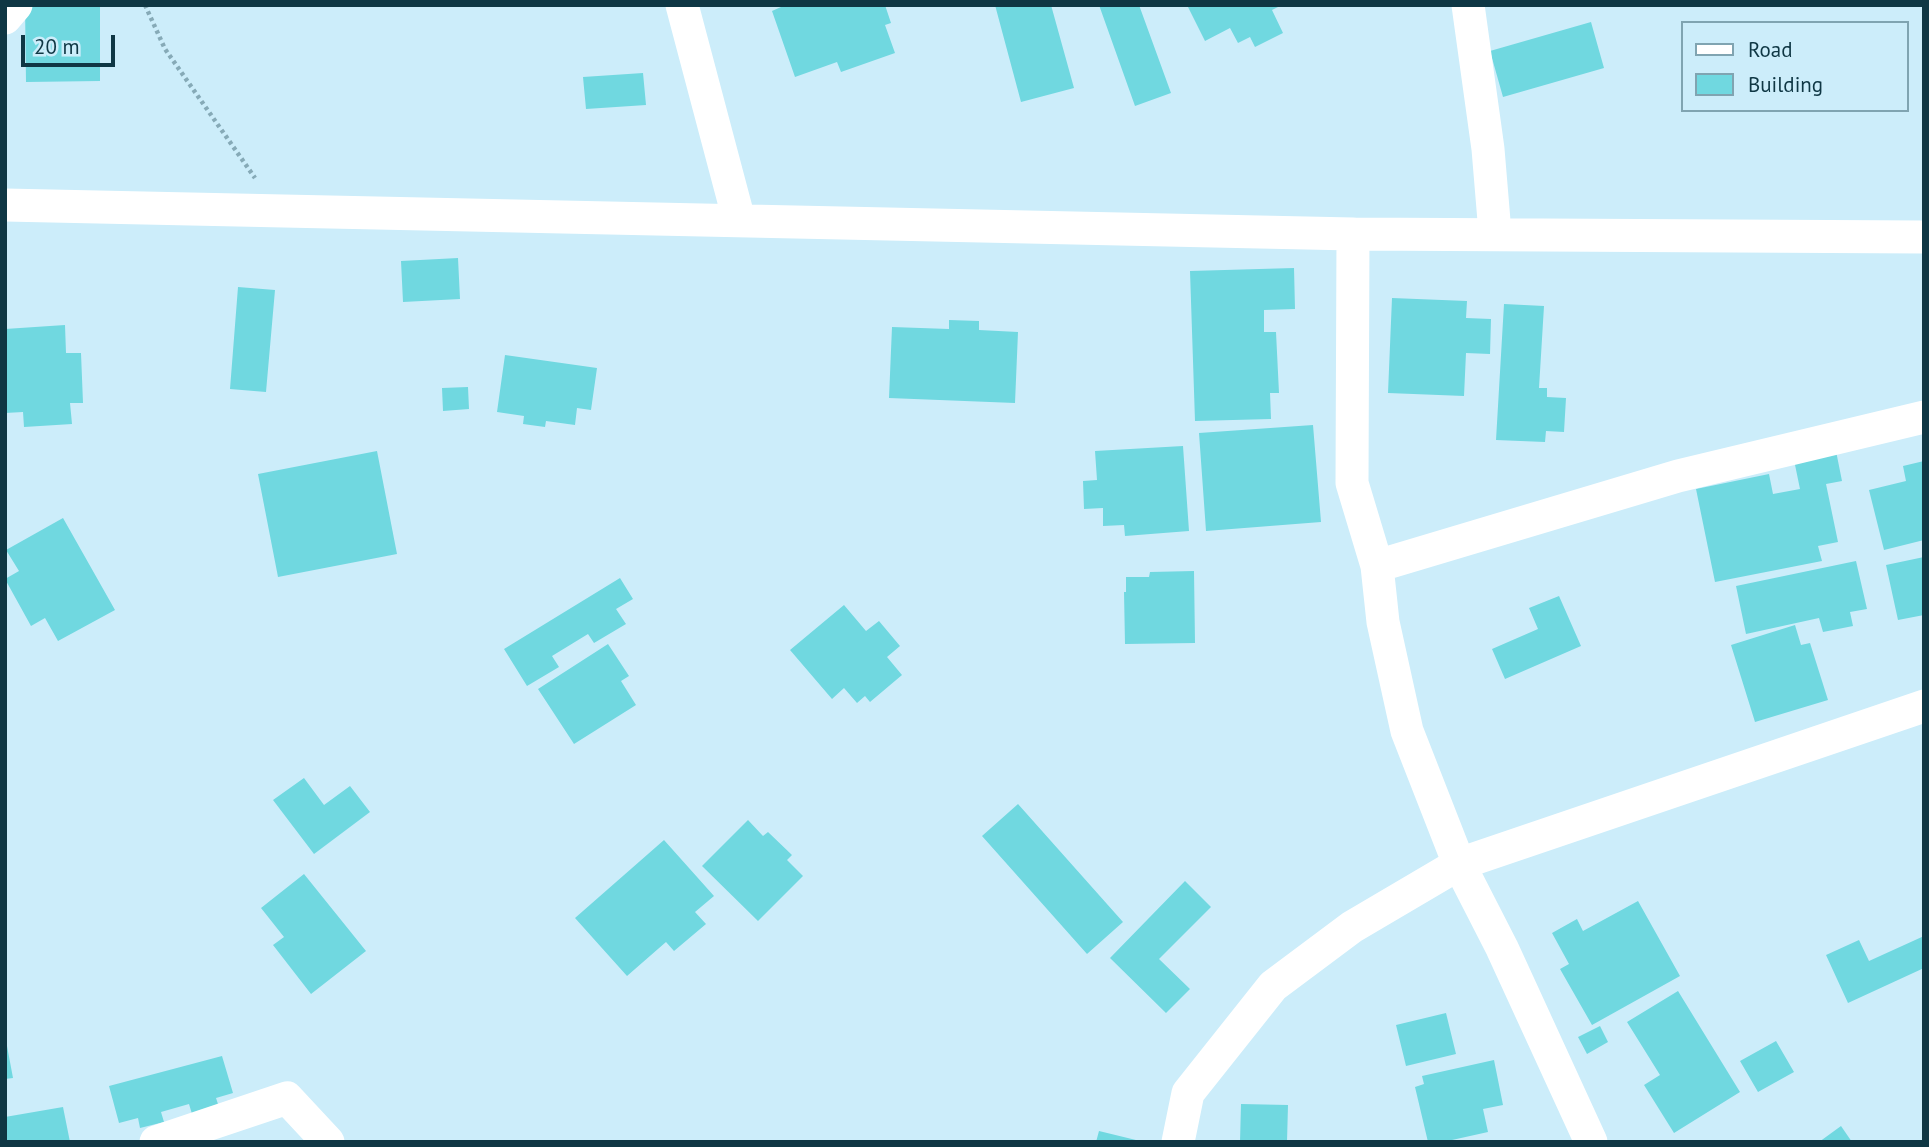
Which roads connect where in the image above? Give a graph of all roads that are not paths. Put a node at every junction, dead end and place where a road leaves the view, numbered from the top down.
1 (16, 5) edge
2 (682, 5) edge
3 (1468, 5) edge
4 (5, 18) edge
5 (5, 205) edge
6 (739, 220) junction
7 (1494, 233) junction
8 (1353, 234) junction
9 (1924, 237) edge
10 (1924, 417) edge
11 (1377, 566) junction
12 (1924, 706) edge
13 (1459, 864) junction
14 (156, 1142) edge
15 (327, 1142) edge
16 (1178, 1142) edge
17 (1591, 1142) edge

1 - 4 street
2 - 6 street
3 - 7 street
5 - 6 street
6 - 8 street
7 - 8 street
7 - 9 street
8 - 11 street
10 - 11 street
11 - 13 street
12 - 13 street
13 - 16 street
13 - 17 street
14 - 15 street

